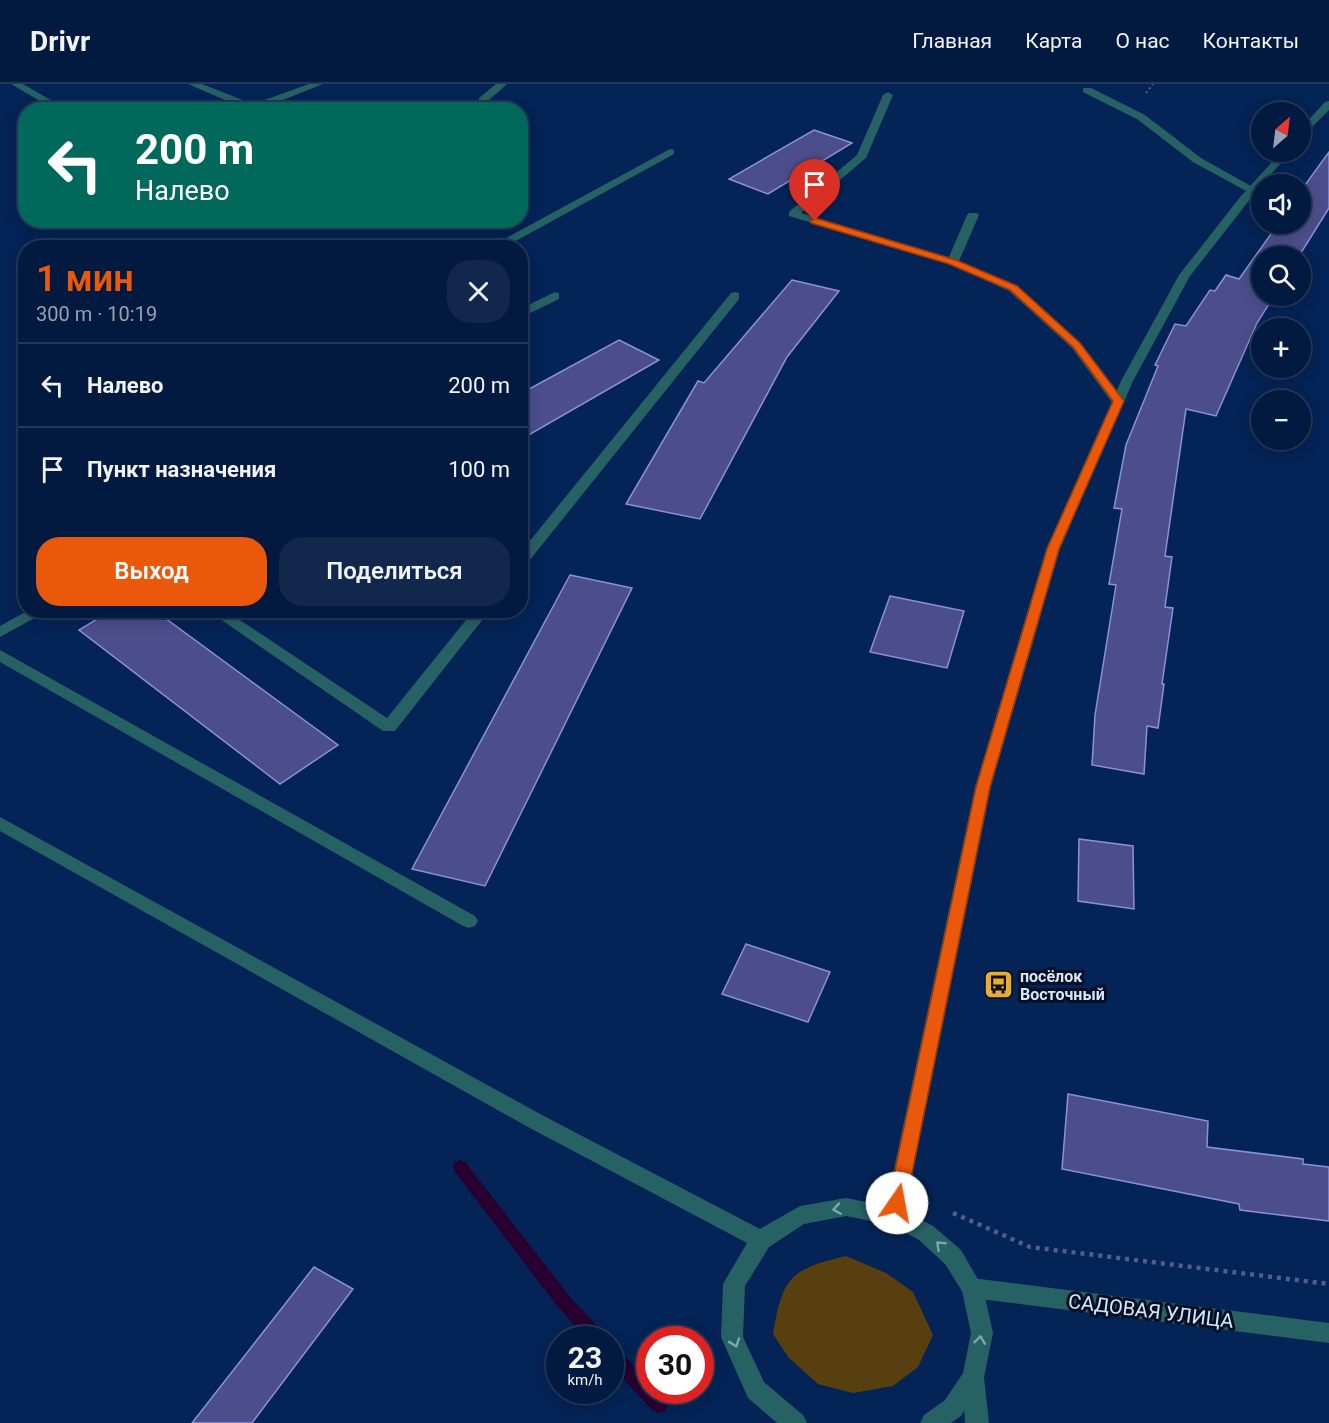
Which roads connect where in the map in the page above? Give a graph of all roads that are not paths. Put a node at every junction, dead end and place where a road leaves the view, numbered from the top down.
1 (16, 84) edge
2 (193, 84) edge
3 (318, 84) edge
4 (502, 84) edge
5 (1088, 90) dead end
6 (888, 96) dead end
7 (483, 100) dead end
8 (49, 102) edge
9 (238, 102) edge
10 (269, 102) edge
11 (1329, 104) edge
12 (1311, 124) edge
13 (670, 152) dead end
14 (1277, 162) edge
15 (1266, 174) edge
16 (1251, 189) edge
17 (1251, 191) edge
18 (973, 215) dead end
19 (508, 240) edge
20 (953, 262) junction
21 (555, 296) dead end
22 (735, 296) dead end
23 (528, 310) edge
24 (1118, 401) junction
25 (528, 553) edge
26 (27, 618) edge
27 (226, 618) edge
28 (477, 618) edge
29 (0, 632) edge
30 (0, 655) edge
31 (0, 823) edge
32 (469, 921) dead end
33 (894, 1216) junction
34 (761, 1240) junction
35 (972, 1288) junction
36 (1329, 1333) edge
37 (973, 1377) junction
38 (795, 1423) edge
39 (932, 1423) edge
40 (977, 1423) edge

1 - 8 street
2 - 9 street
3 - 10 street
4 - 7 street
5 - 16 street
6 - 20 street
11 - 12 street
13 - 19 street
14 - 15 street
17 - 24 street
18 - 20 street
20 - 24 street
21 - 23 street
22 - 25 street
24 - 33 street
26 - 29 street
27 - 28 street
30 - 32 street
31 - 34 street
33 -> 34 street
35 -> 33 street
34 -> 38 street
35 - 36 street, САДОВАЯ УЛИЦА
37 -> 35 street
37 - 39 street
37 - 40 street

